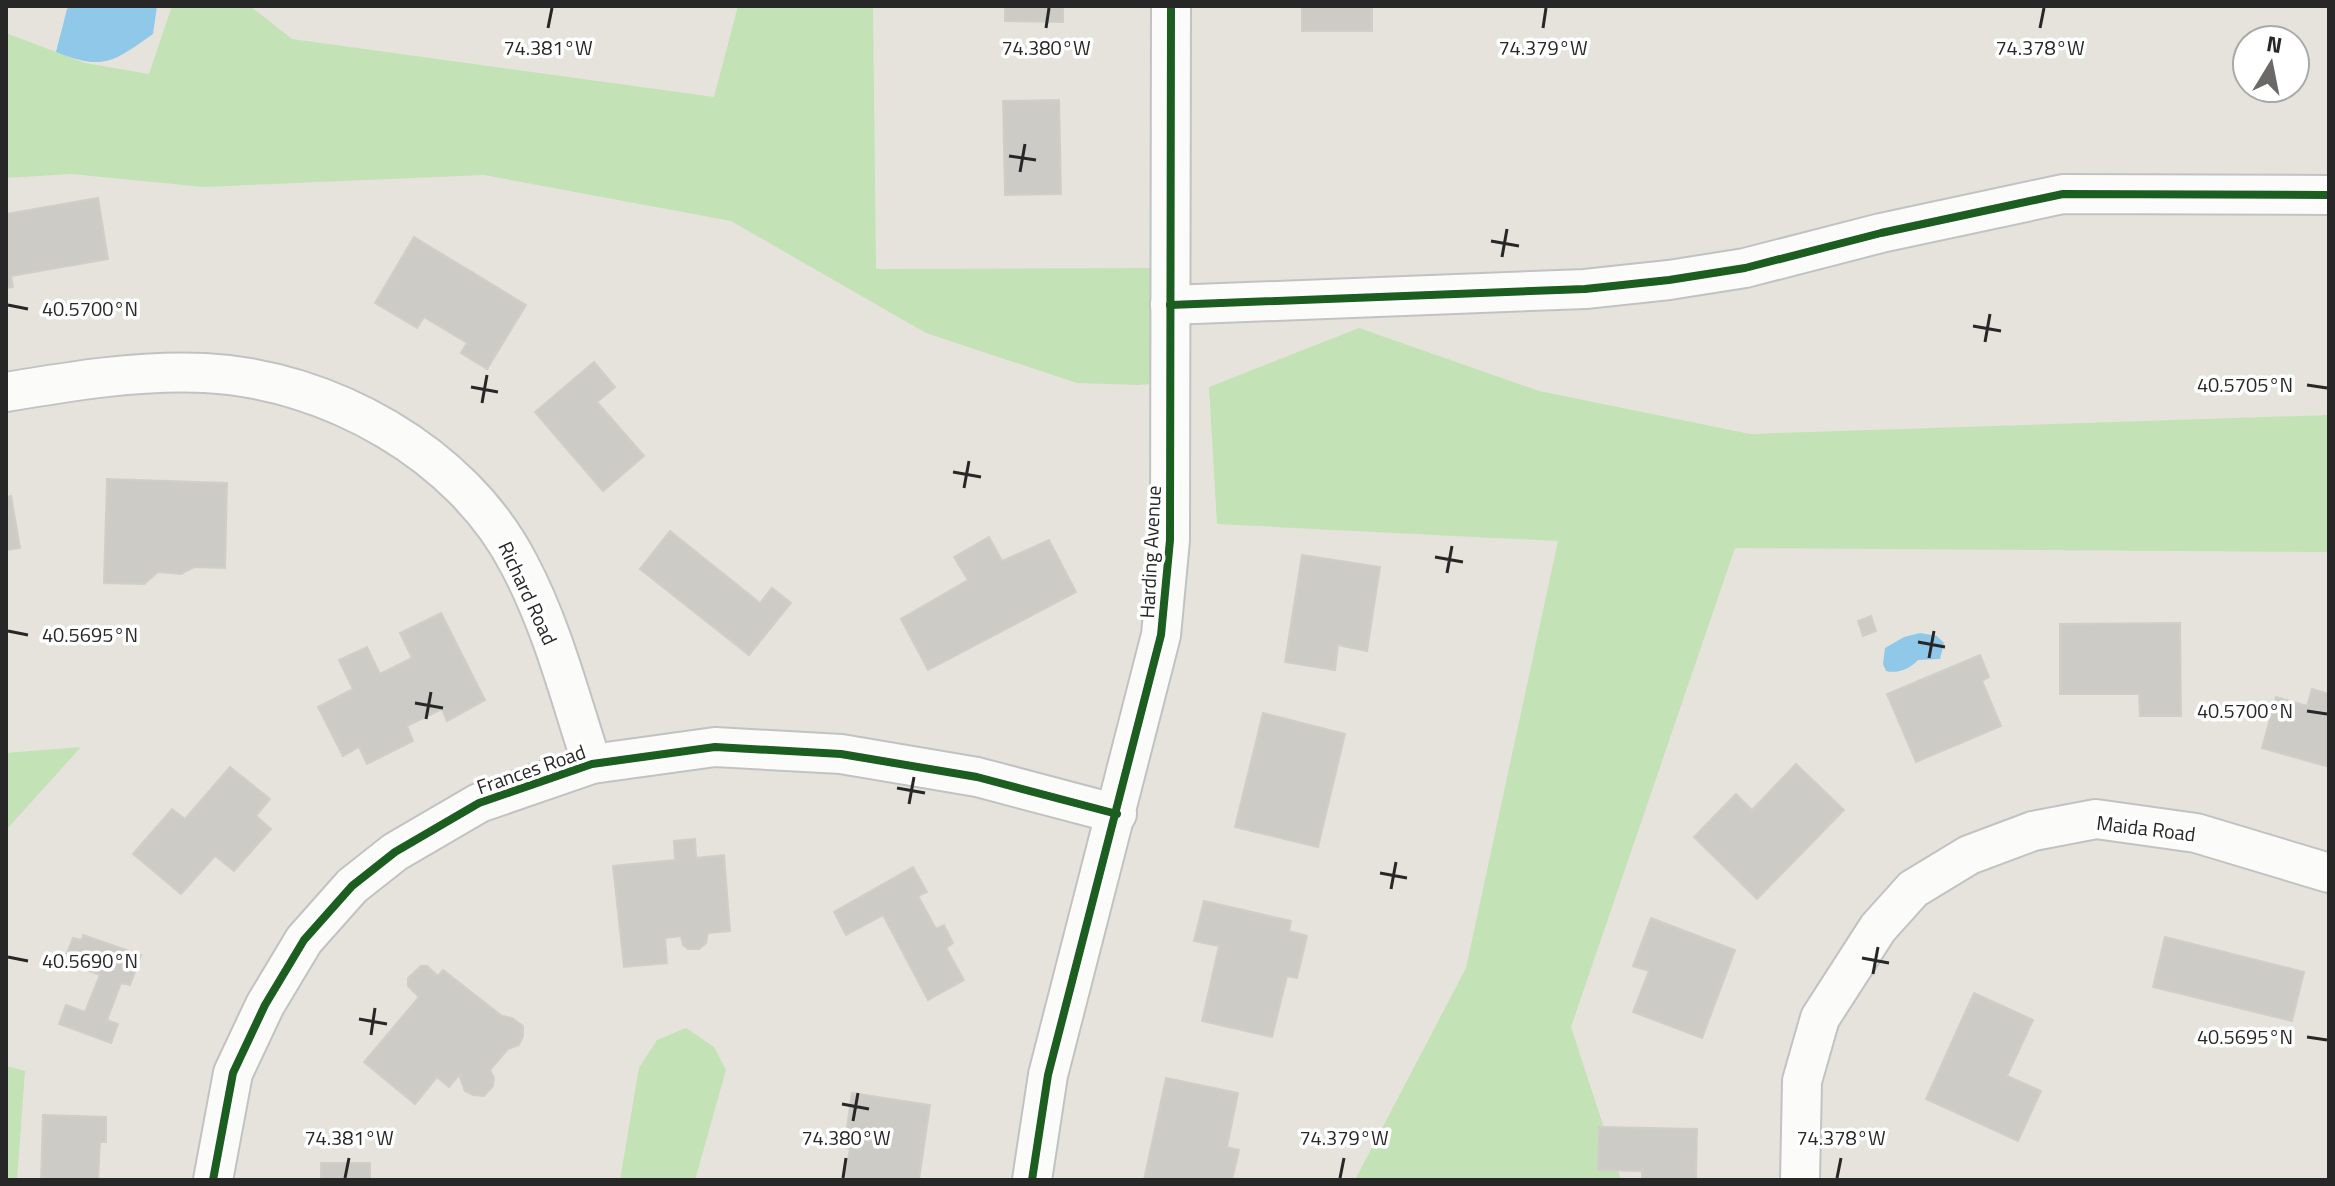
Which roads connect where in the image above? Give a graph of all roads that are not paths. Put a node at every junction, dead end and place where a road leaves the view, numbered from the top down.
1 (1171, 6) edge
2 (2329, 195) edge
3 (1170, 305) junction
4 (6, 392) edge
5 (592, 764) junction
6 (1117, 814) junction
7 (2329, 873) edge
8 (213, 1180) edge
9 (1032, 1180) edge
10 (1800, 1180) edge

1 - 3 street, Harding Avenue
2 - 3 street
3 - 6 street, Harding Avenue
4 - 5 street, Richard Road
5 - 6 street, Frances Road
5 - 8 street, Frances Road
6 - 9 street, Harding Avenue
7 - 10 street, Maida Road

